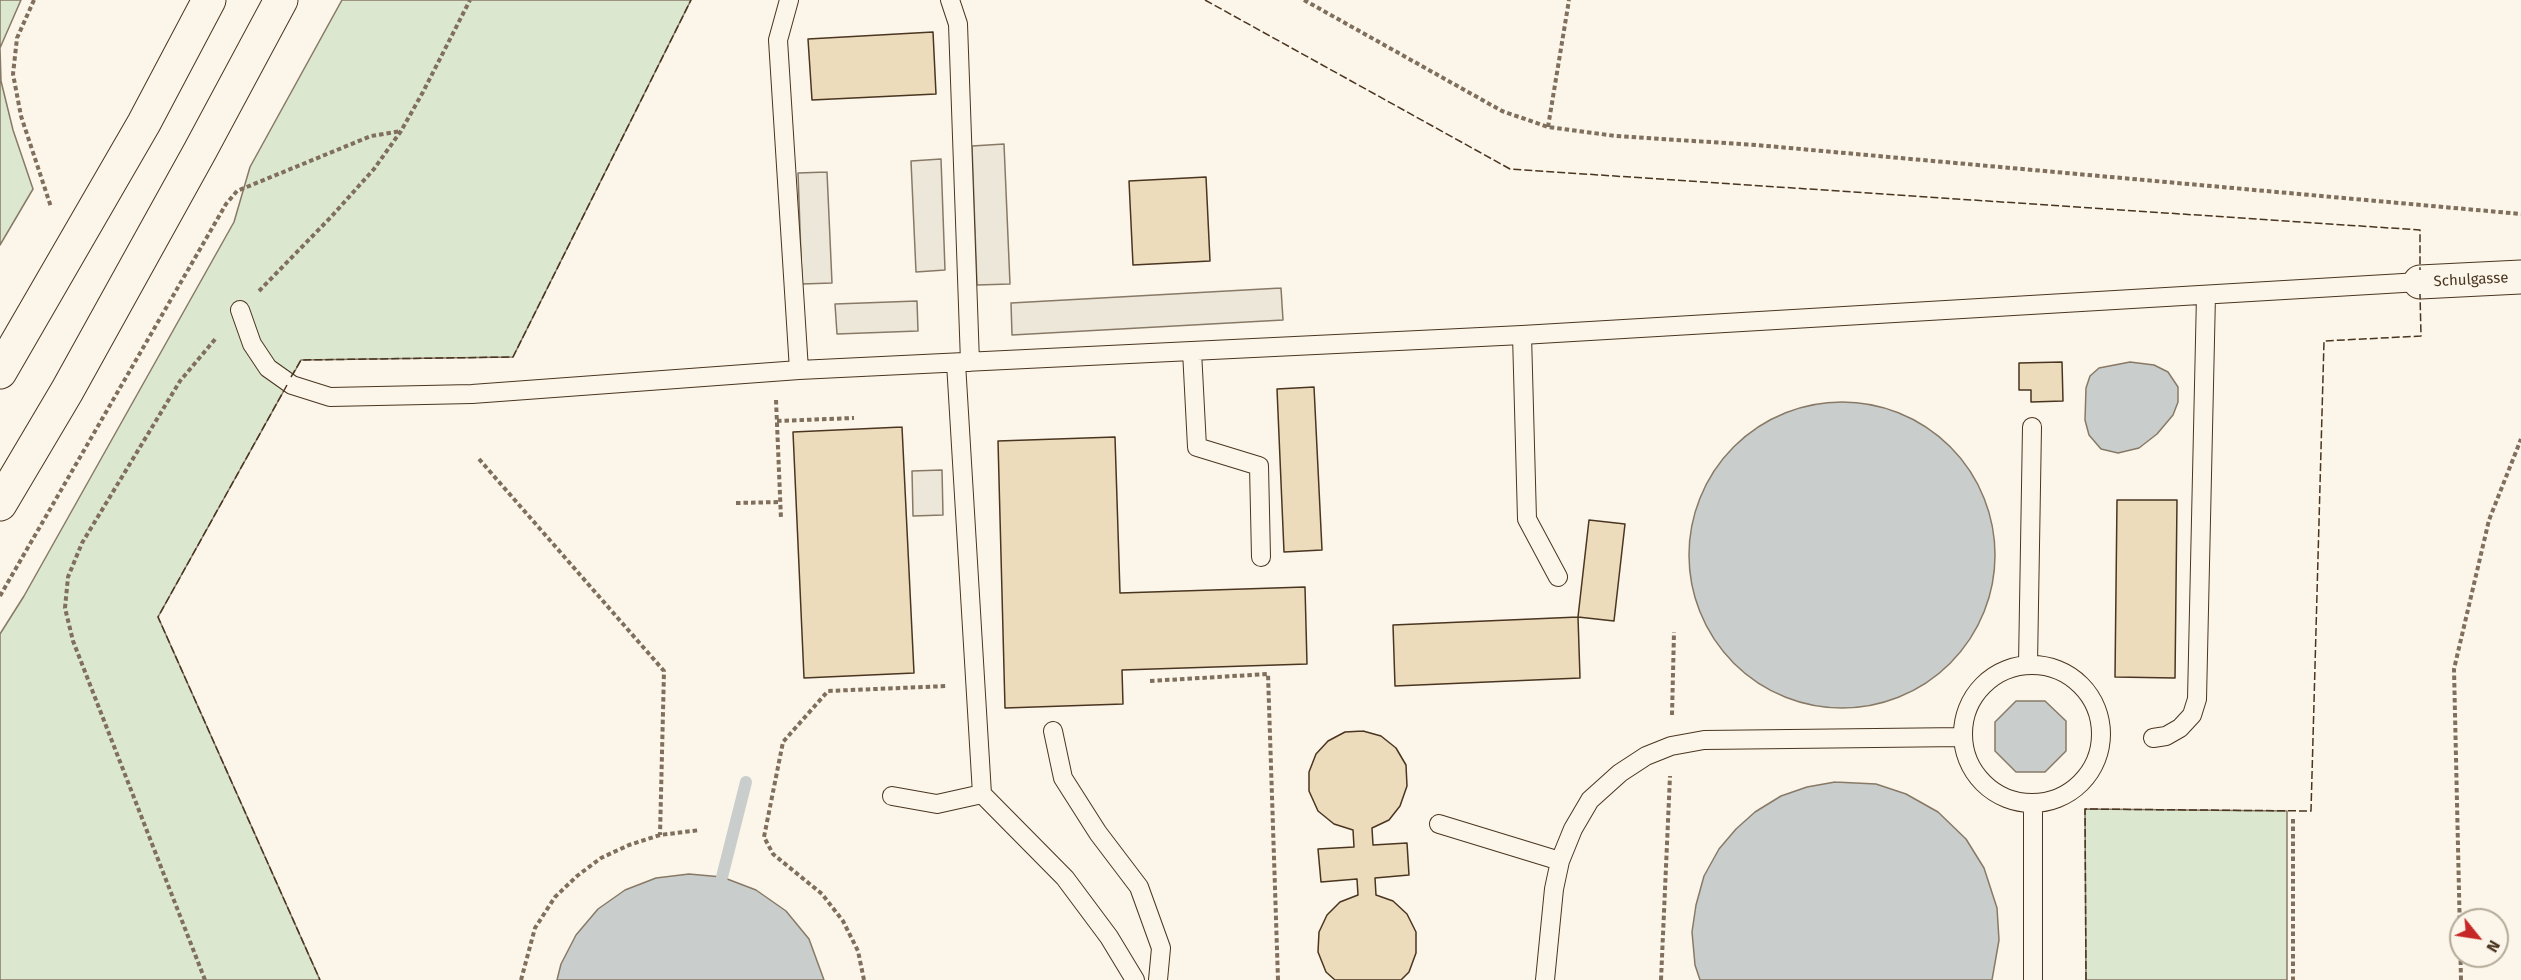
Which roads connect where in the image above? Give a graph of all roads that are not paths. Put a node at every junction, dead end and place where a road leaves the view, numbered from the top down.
1 (209, 0) edge
2 (280, 0) edge
3 (789, 0) edge
4 (950, 0) edge
5 (2521, 277) edge
6 (2420, 282) joint
7 (2206, 295) junction
8 (240, 310) road end
9 (1522, 335) junction
10 (1192, 351) junction
11 (963, 362) junction
12 (799, 370) junction
13 (0, 372) edge
14 (2032, 427) dead end
15 (0, 504) edge
16 (1261, 556) dead end
17 (1558, 577) dead end
18 (2028, 664) junction
19 (1053, 731) dead end
20 (1961, 737) junction
21 (2153, 738) dead end
22 (982, 794) junction
23 (892, 796) dead end
24 (2033, 805) junction
25 (1439, 824) dead end
26 (1560, 861) junction
27 (1135, 980) edge
28 (1158, 980) edge
29 (1545, 980) edge
30 (2033, 980) edge

1 - 13 main road
2 - 15 main road
3 - 12 lane
4 - 11 lane
5 - 6 main road, Schulgasse
6 - 7 lane
7 - 9 lane
7 - 21 lane
8 - 12 lane
9 - 10 lane
9 - 17 lane
10 - 11 lane
10 - 16 lane
11 - 12 lane
11 - 22 lane
14 - 18 lane
18 - 20 lane
18 - 24 lane
19 - 28 lane
20 - 24 lane
20 - 26 lane
22 - 23 lane
22 - 27 lane
24 - 30 lane
25 - 26 lane
26 - 29 lane

